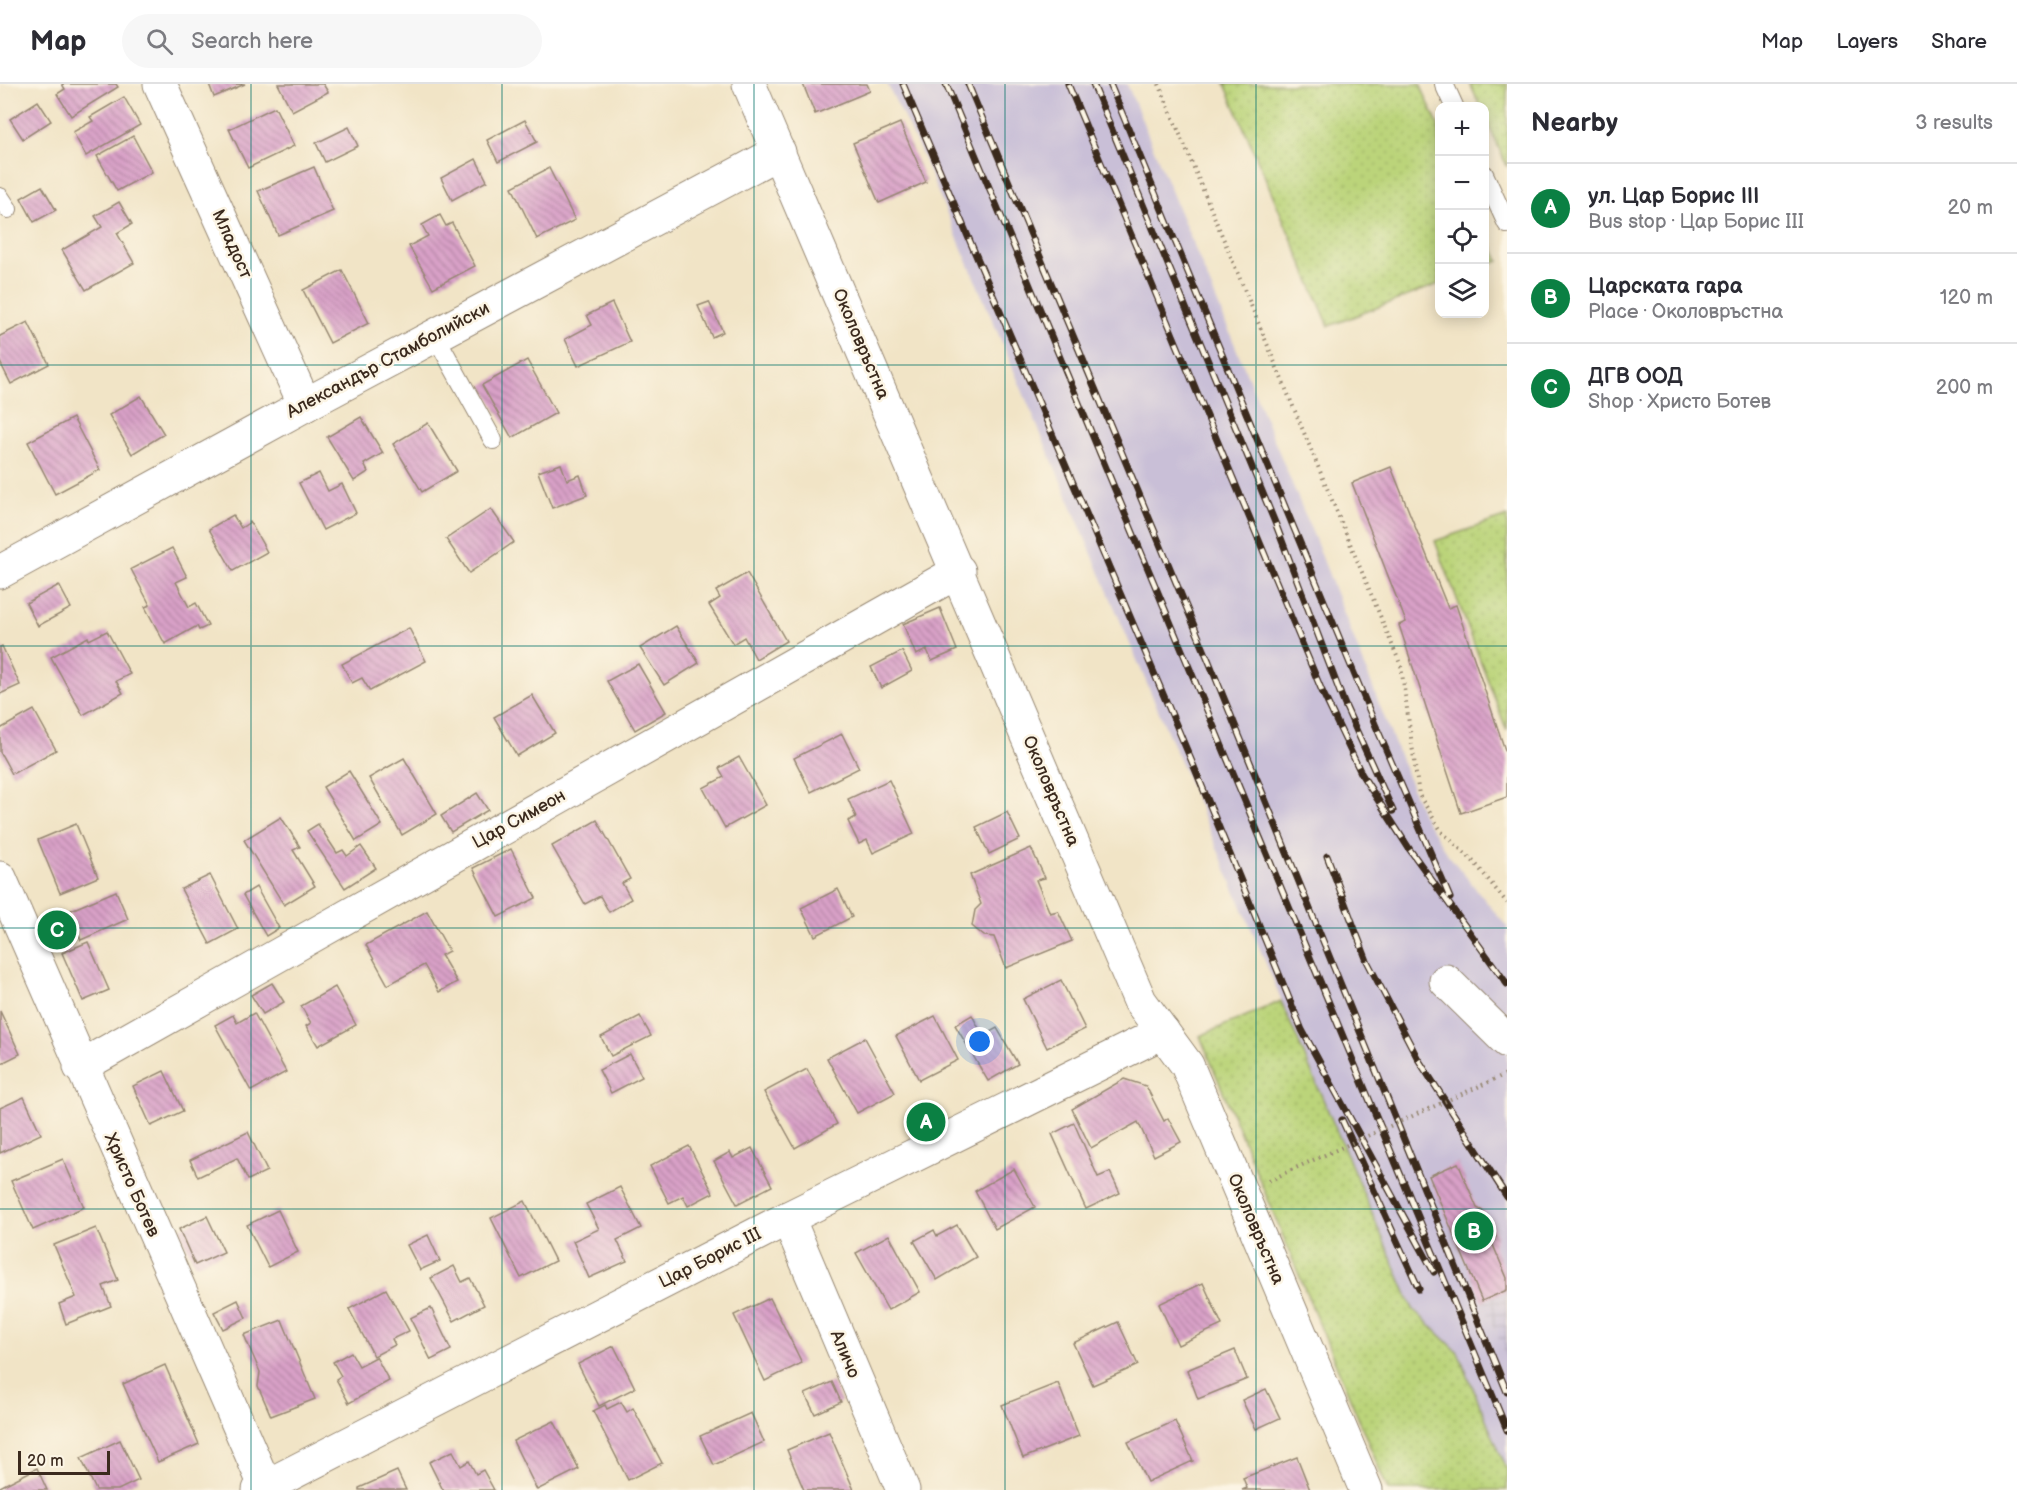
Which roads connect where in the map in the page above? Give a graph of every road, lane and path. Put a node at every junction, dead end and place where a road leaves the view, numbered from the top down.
1 (160, 84) edge
2 (749, 84) edge
3 (1160, 84) edge
4 (1444, 84) edge
5 (1452, 102) edge
6 (779, 153) junction
7 (1489, 183) edge
8 (1507, 224) edge
9 (435, 335) junction
10 (305, 405) junction
11 (493, 440) dead end
12 (958, 571) junction
13 (0, 572) edge
14 (0, 878) edge
15 (1507, 903) edge
16 (1446, 981) dead end
17 (1163, 1032) junction
18 (1507, 1041) edge
19 (80, 1067) junction
20 (1507, 1073) edge
21 (1291, 1170) dead end
22 (788, 1218) junction
23 (264, 1489) edge
24 (903, 1490) edge
25 (1366, 1490) edge

1 - 10 street, Младост
2 - 6 street, Околовръстна
3 - 15 path
4 - 5 lane
6 - 9 street, Александър Стамболийски
6 - 12 street, Околовръстна
7 - 8 lane
9 - 10 street, Александър Стамболийски
9 - 11 lane
10 - 13 street, Александър Стамболийски
12 - 17 street, Околовръстна
12 - 19 street, Цар Симеон
14 - 19 street, Христо Ботев
16 - 18 street
17 - 22 street, Цар Борис III
17 - 25 street, Околовръстна
19 - 23 street, Христо Ботев
20 - 21 path, bridge
22 - 23 street, Цар Борис III
22 - 24 street, Аличо

